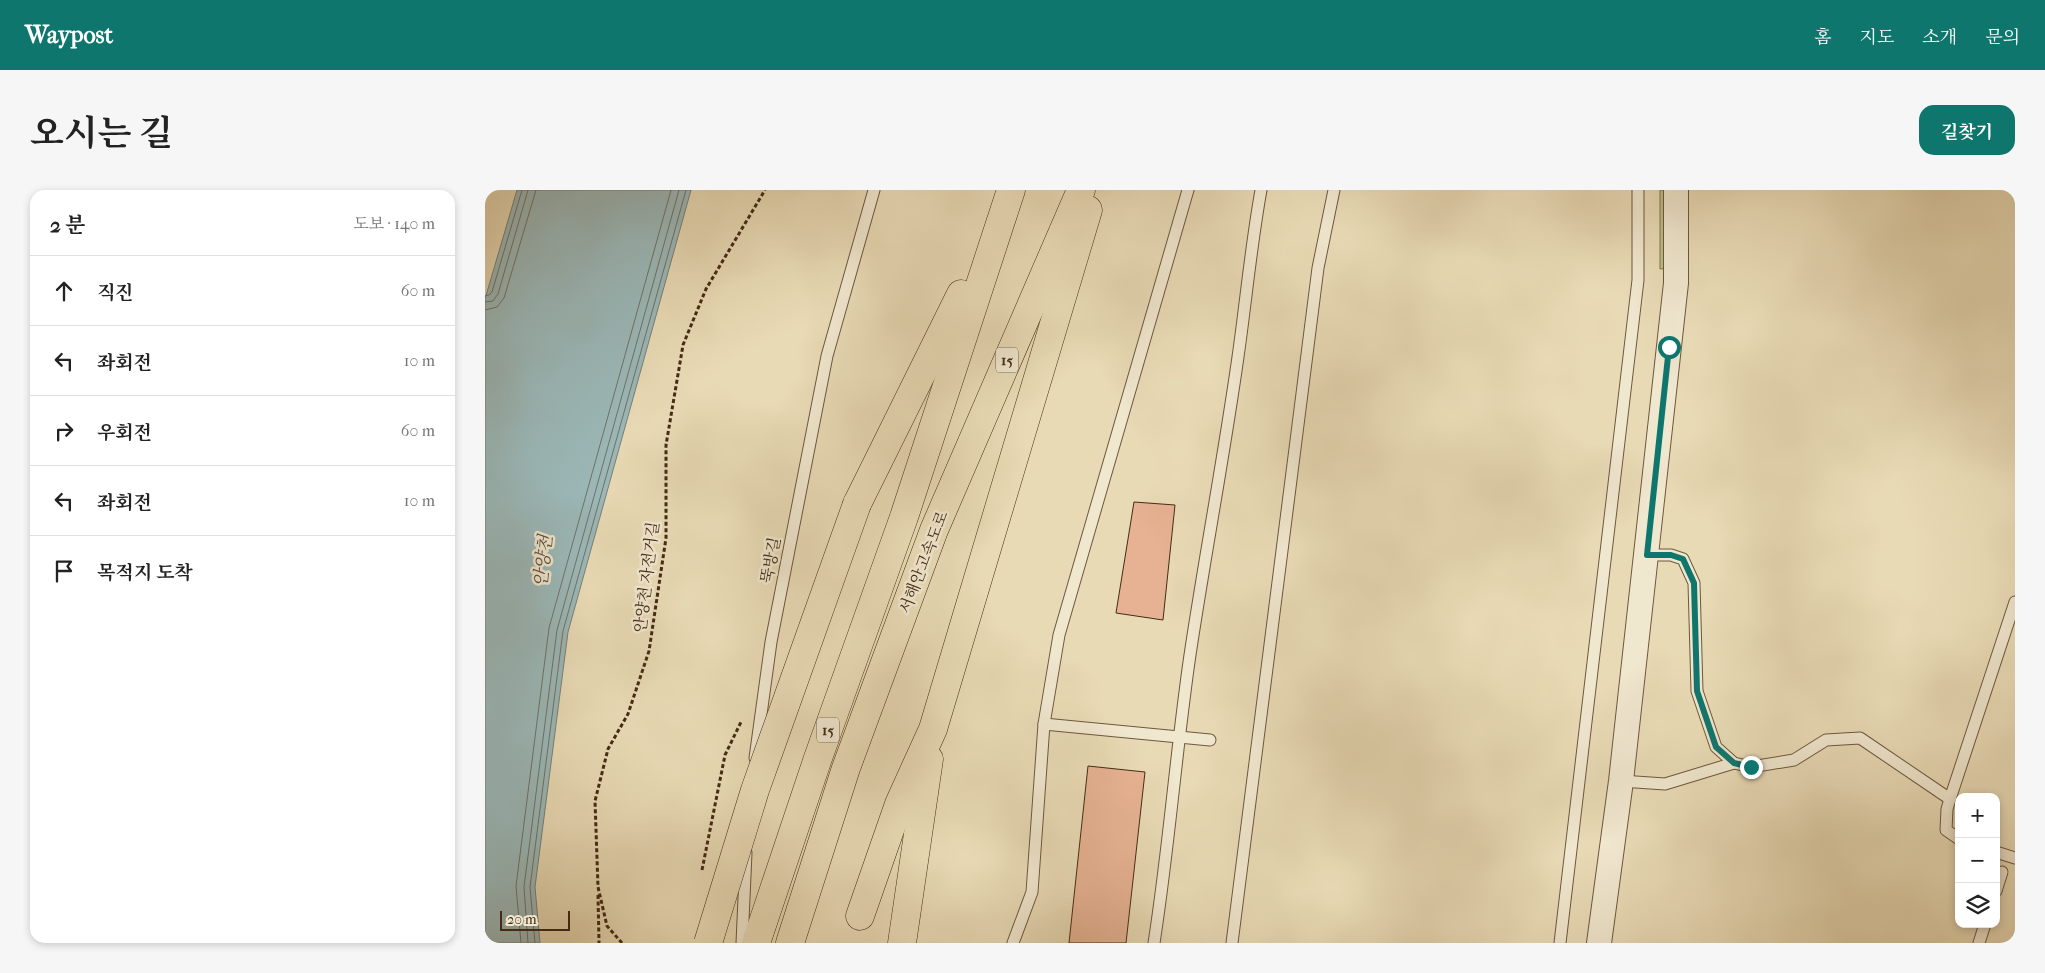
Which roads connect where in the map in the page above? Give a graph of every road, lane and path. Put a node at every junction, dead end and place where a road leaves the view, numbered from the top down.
1 (765, 190) edge
2 (874, 190) edge
3 (1010, 190) edge
4 (1081, 190) edge
5 (1094, 190) edge
6 (1188, 190) edge
7 (1261, 190) edge
8 (1335, 190) edge
9 (1638, 190) edge
10 (1676, 190) edge
11 (1647, 555) junction
12 (2015, 602) edge
13 (742, 720) dead end
14 (1044, 724) junction
15 (933, 729) junction
16 (1179, 737) junction
17 (1210, 740) dead end
18 (1734, 763) junction
19 (1621, 781) junction
20 (1950, 799) junction
21 (1958, 838) edge
22 (2000, 853) edge
23 (2015, 858) edge
24 (2002, 872) dead end
25 (700, 879) dead end
26 (1999, 883) edge
27 (598, 887) junction
28 (860, 916) dead end
29 (1984, 928) edge
30 (902, 938) edge
31 (599, 943) edge
32 (622, 943) edge
33 (708, 943) edge
34 (742, 943) edge
35 (755, 943) edge
36 (790, 943) edge
37 (1013, 943) edge
38 (1154, 943) edge
39 (1232, 943) edge
40 (1560, 943) edge
41 (1599, 943) edge
42 (1979, 943) edge

1 - 27 path, 안양천 자전거길
2 - 34 lane, 뚝방길
3 - 33 highway, bridge
3 - 35 highway, 서해안고속도로 / 15
4 - 36 highway, 서해안고속도로 / 15
5 - 15 highway
6 - 14 lane
7 - 16 lane
8 - 39 lane
9 - 40 lane
10 - 11 street
11 - 18 lane
11 - 19 street
12 - 20 lane
13 - 25 path
14 - 16 lane
14 - 37 lane
15 - 28 highway
15 - 30 highway
16 - 17 lane
16 - 38 lane
18 - 19 lane
18 - 20 lane
19 - 41 street
20 - 21 lane
22 - 23 lane
24 - 26 lane
27 - 31 path
27 - 32 path, 안양천 자전거길
29 - 42 lane

